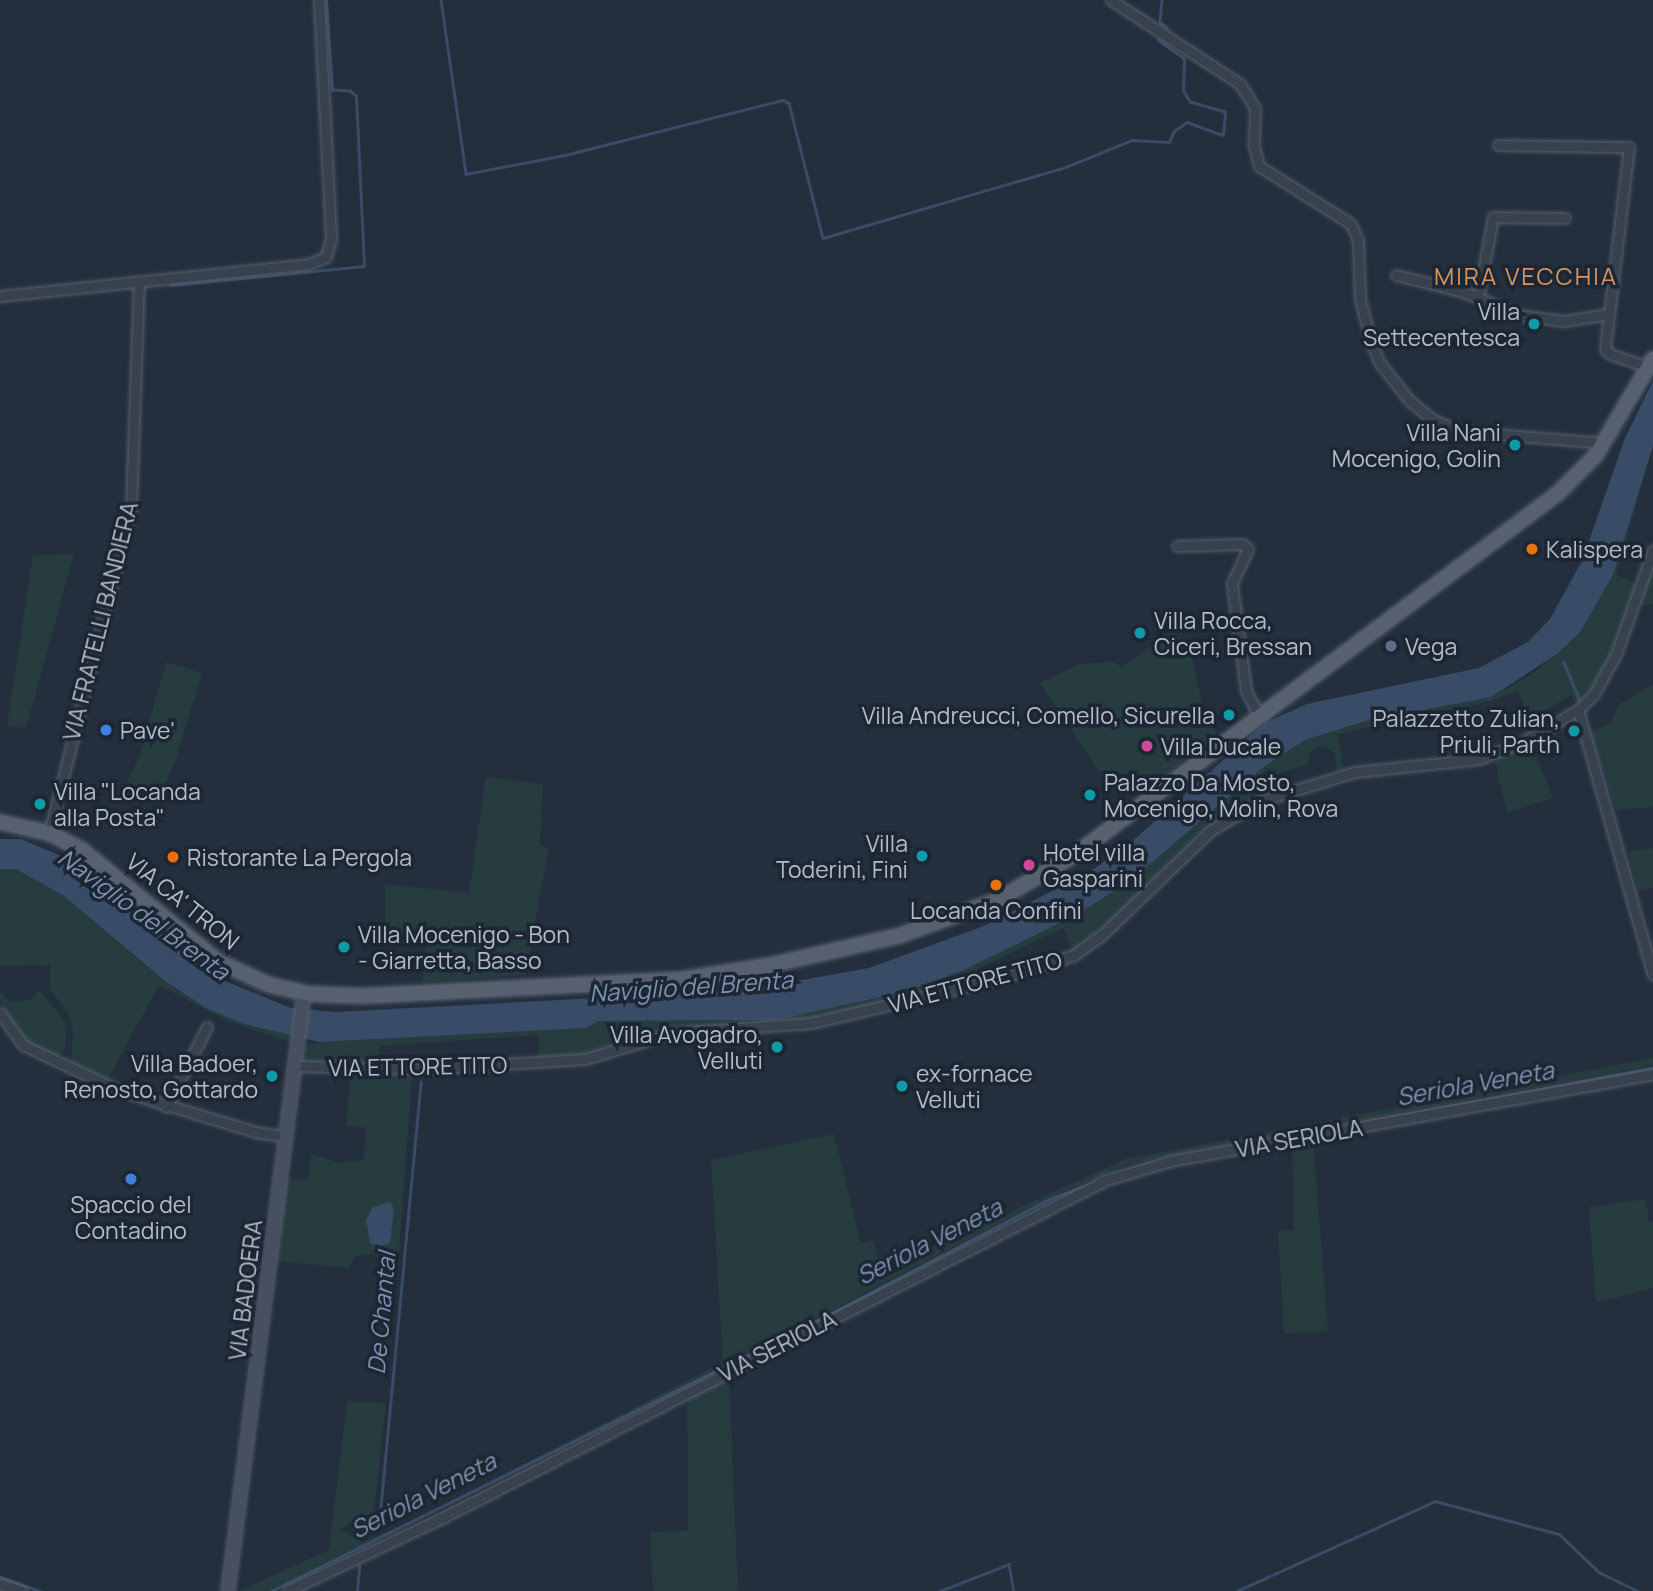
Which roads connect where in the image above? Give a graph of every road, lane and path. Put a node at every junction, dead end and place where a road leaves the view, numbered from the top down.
1 (318, 0) edge
2 (1111, 0) edge
3 (1498, 145) dead end
4 (1565, 218) dead end
5 (1396, 275) dead end
6 (139, 281) junction
7 (0, 296) edge
8 (1478, 298) junction
9 (1608, 314) junction
10 (1650, 363) edge
11 (1604, 443) junction
12 (1177, 546) dead end
13 (1653, 550) edge
14 (1578, 710) junction
15 (1258, 714) junction
16 (0, 822) edge
17 (49, 833) junction
18 (1653, 975) edge
19 (304, 993) junction
20 (0, 1013) edge
21 (207, 1027) dead end
22 (294, 1066) junction
23 (1653, 1074) edge
24 (166, 1107) junction
25 (285, 1136) junction
26 (0, 1584) edge
27 (22, 1591) edge
28 (228, 1591) edge
29 (287, 1591) edge

1 - 6 street
2 - 11 street
3 - 9 street
4 - 8 street
5 - 8 street
6 - 7 street
6 - 17 street, VIA FRATELLI BANDIERA
8 - 9 street
9 - 10 street
10 - 11 main road, VIA CA' TRON
11 - 15 main road, VIA CA' TRON
12 - 15 street
13 - 14 street, VIA ETTORE TITO
14 - 18 street
14 - 22 street, VIA ETTORE TITO
15 - 19 main road, VIA CA' TRON
16 - 17 main road, VIA CA' TRON
17 - 19 main road, VIA CA' TRON
19 - 22 main road, VIA BADOERA
20 - 24 street
21 - 24 street
22 - 25 main road, VIA BADOERA
23 - 29 street, VIA SERIOLA
24 - 25 street
25 - 28 main road, VIA BADOERA
26 - 27 street

